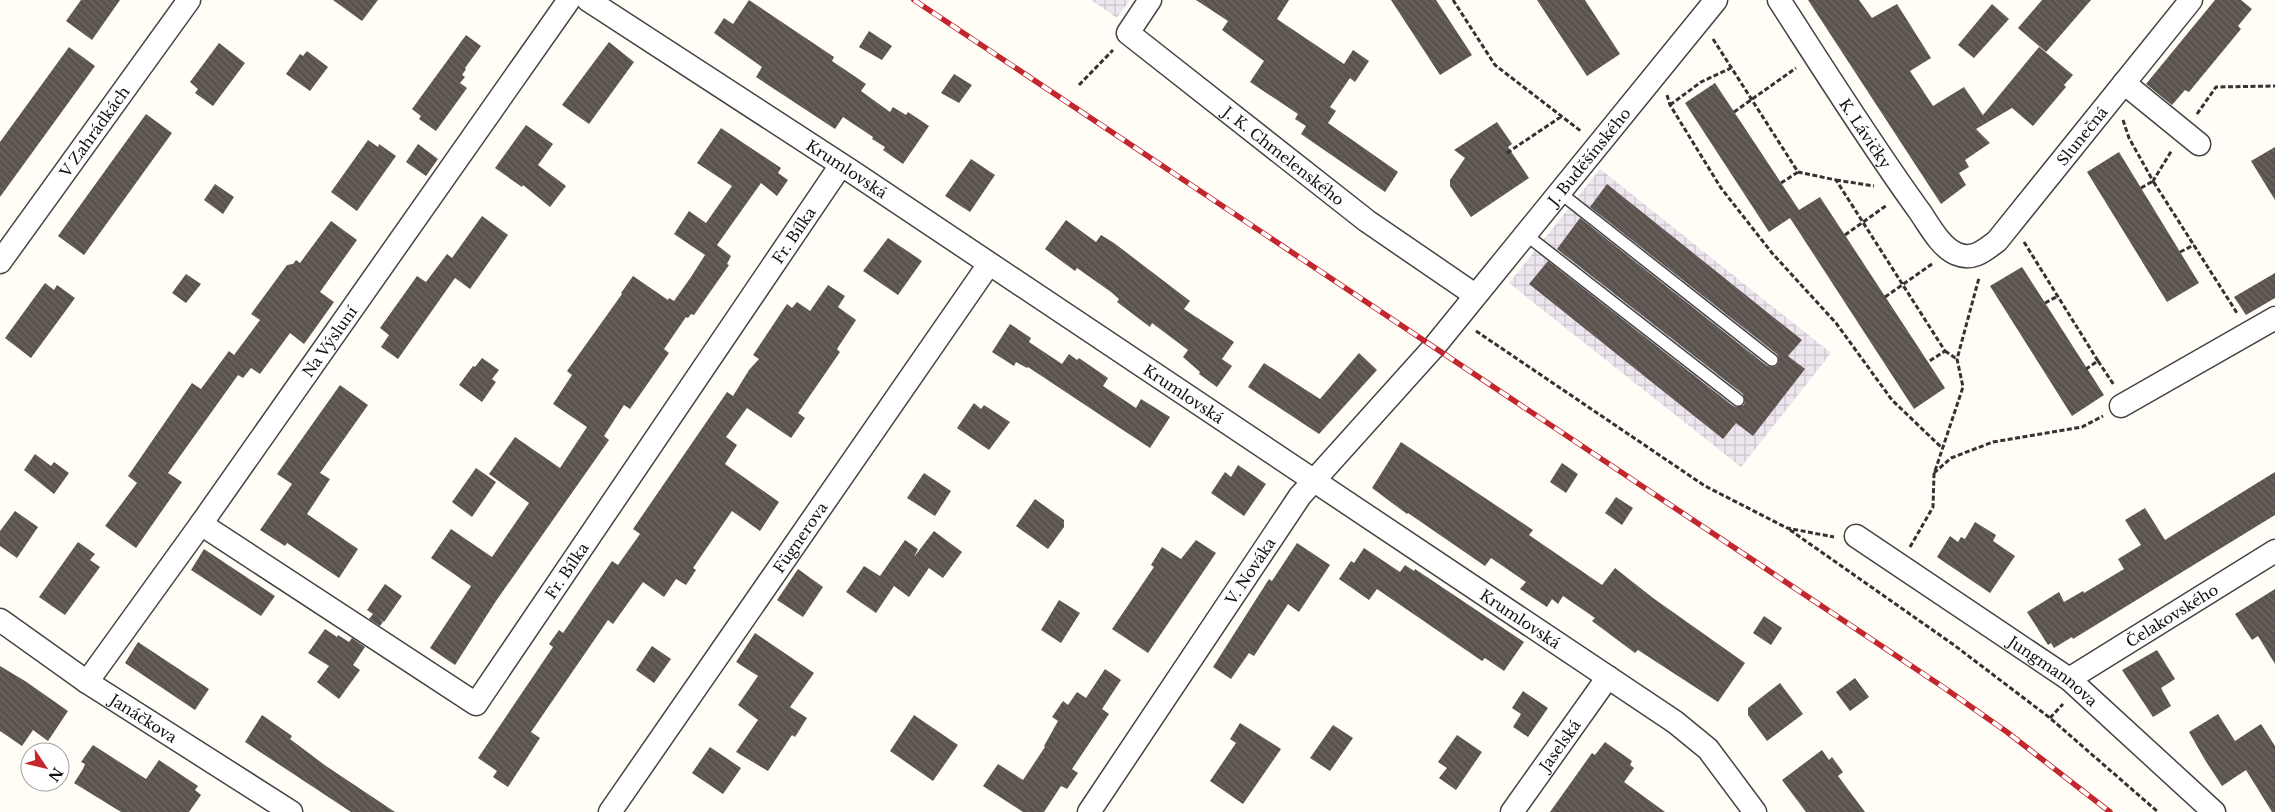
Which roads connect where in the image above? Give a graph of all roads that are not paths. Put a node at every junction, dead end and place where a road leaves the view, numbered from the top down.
1 (189, 0) edge
2 (568, 0) edge
3 (588, 0) edge
4 (1150, 0) edge
5 (1716, 0) edge
6 (1779, 0) edge
7 (2191, 0) edge
8 (2124, 83) junction
9 (2199, 144) dead end
10 (841, 165) junction
11 (1559, 192) junction
12 (1525, 234) junction
13 (1957, 254) joint
14 (0, 262) edge
15 (989, 264) junction
16 (1475, 295) junction
17 (2275, 318) edge
18 (1434, 347) joint
19 (1772, 360) dead end
20 (1738, 400) dead end
21 (2121, 406) road end
22 (1312, 481) junction
23 (201, 524) junction
24 (1871, 542) road end
25 (2275, 551) edge
26 (0, 620) edge
27 (1608, 676) junction
28 (2069, 678) junction
29 (87, 682) junction
30 (291, 812) edge
31 (610, 812) edge
32 (1089, 812) edge
33 (1512, 812) edge
34 (1755, 812) edge
35 (2214, 812) edge

1 - 14 street, V Zahrádkách
2 - 23 street, Na Výsluní
3 - 10 street, Krumlovská
4 - 16 street, J. K. Chmelenského
5 - 11 street, J. Buděšínského
6 - 13 street, K. Lávičky
7 - 8 street, Slunečná
8 - 9 street
8 - 13 street, Slunečná
10 - 15 street, Krumlovská
10 - 23 street, Fr. Bílka
11 - 12 street, J. Buděšínského
11 - 19 lane
12 - 16 street, J. Buděšínského
12 - 20 lane
15 - 22 street, Krumlovská
15 - 31 street, Fügnerova
16 - 18 street, J. Buděšínského
17 - 21 street
18 - 22 street, V. Nováka
22 - 27 street, Krumlovská
22 - 32 street, V. Nováka
23 - 29 street, Na Výsluní
24 - 28 street, Jungmannova
25 - 28 street, Čelakovského
26 - 29 street, Janáčkova
27 - 33 street, Jaselská
27 - 34 street, Krumlovská
28 - 35 street, Jungmannova
29 - 30 street, Janáčkova

